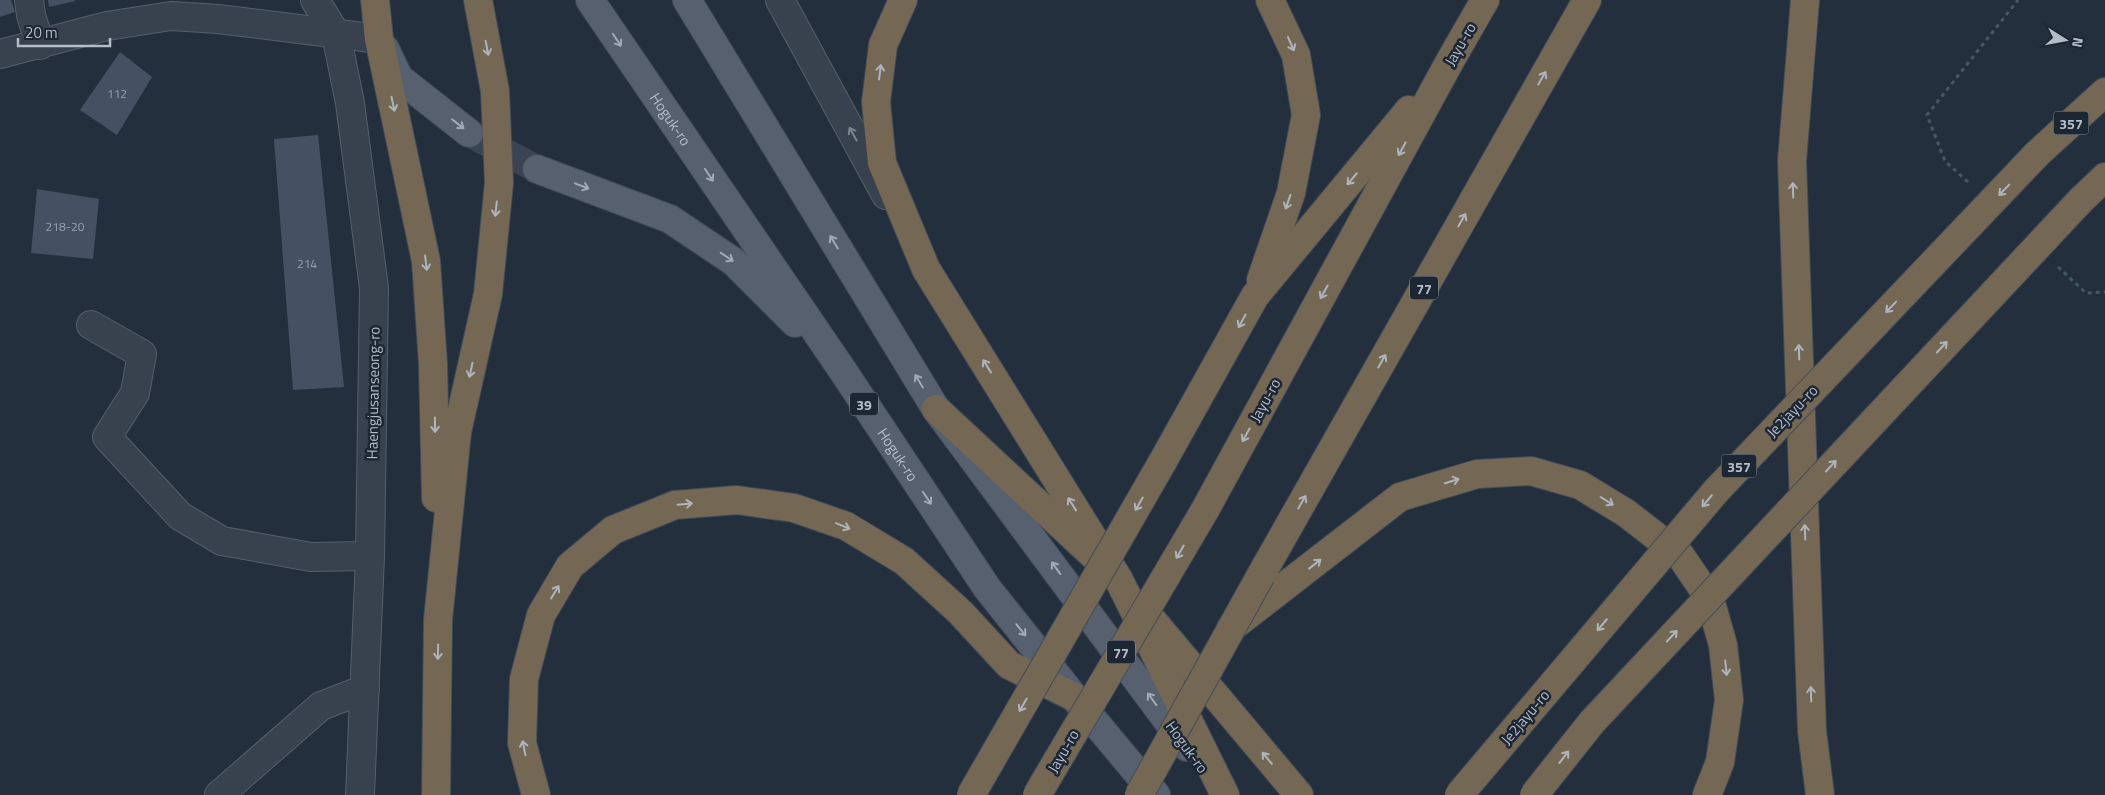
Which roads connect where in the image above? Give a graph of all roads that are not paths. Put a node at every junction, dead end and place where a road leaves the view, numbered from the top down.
1 (29, 0) edge
2 (315, 0) edge
3 (375, 0) edge
4 (478, 0) edge
5 (590, 0) edge
6 (686, 0) edge
7 (780, 0) edge
8 (903, 0) edge
9 (1270, 0) edge
10 (1485, 0) edge
11 (1587, 0) edge
12 (1805, 0) edge
13 (336, 34) junction
14 (379, 39) junction
15 (40, 45) junction
16 (0, 54) edge
17 (1450, 61) junction
18 (2105, 92) edge
19 (469, 133) tunnel mouth
20 (537, 169) tunnel mouth
21 (2105, 177) edge
22 (926, 269) junction
23 (1255, 296) junction
24 (91, 325) dead end
25 (843, 371) junction
26 (936, 409) junction
27 (370, 556) junction
28 (1119, 580) junction
29 (1269, 585) junction
30 (438, 620) junction
31 (366, 689) junction
32 (1074, 697) junction
33 (1812, 732) junction
34 (220, 795) edge
35 (360, 795) edge
36 (436, 795) edge
37 (536, 795) edge
38 (971, 795) edge
39 (1037, 795) edge
40 (1139, 795) edge
41 (1156, 795) edge
42 (1223, 795) edge
43 (1299, 795) edge
44 (1459, 795) edge
45 (1534, 795) edge
46 (1707, 795) edge
47 (1812, 795) edge
48 (1820, 795) edge

1 - 15 street
2 - 13 street, Haengjusanseong-ro
3 - 14 highway
4 -> 30 highway
5 -> 25 main road, Hoguk-ro / 39
26 -> 6 main road, Hoguk-ro
22 -> 7 street
22 -> 8 highway
9 -> 23 highway
10 - 17 highway, Jayu-ro / 77
29 -> 11 highway, 77
33 -> 12 highway
13 - 14 street
13 - 15 street
13 - 27 street, Haengjusanseong-ro
14 -> 19 main road
14 -> 30 highway
15 - 16 street
17 -> 23 highway
17 -> 39 highway, Jayu-ro / 77, bridge
18 -> 44 highway, Je2jayu-ro / 357, bridge
20 -> 25 main road
45 -> 21 highway, bridge
28 -> 22 highway
23 -> 38 highway, bridge
24 - 27 street
25 -> 32 main road, Hoguk-ro / 39
26 - 28 highway
42 -> 26 main road, Hoguk-ro
27 - 31 street, Haengjusanseong-ro
28 - 42 highway
43 -> 28 highway
29 - 40 highway, 77, bridge
29 -> 46 highway
30 -> 36 highway
31 - 34 street
31 - 35 street, Haengjusanseong-ro
37 -> 32 highway
32 - 41 main road, Hoguk-ro / 39
33 - 47 highway
33 - 48 highway

